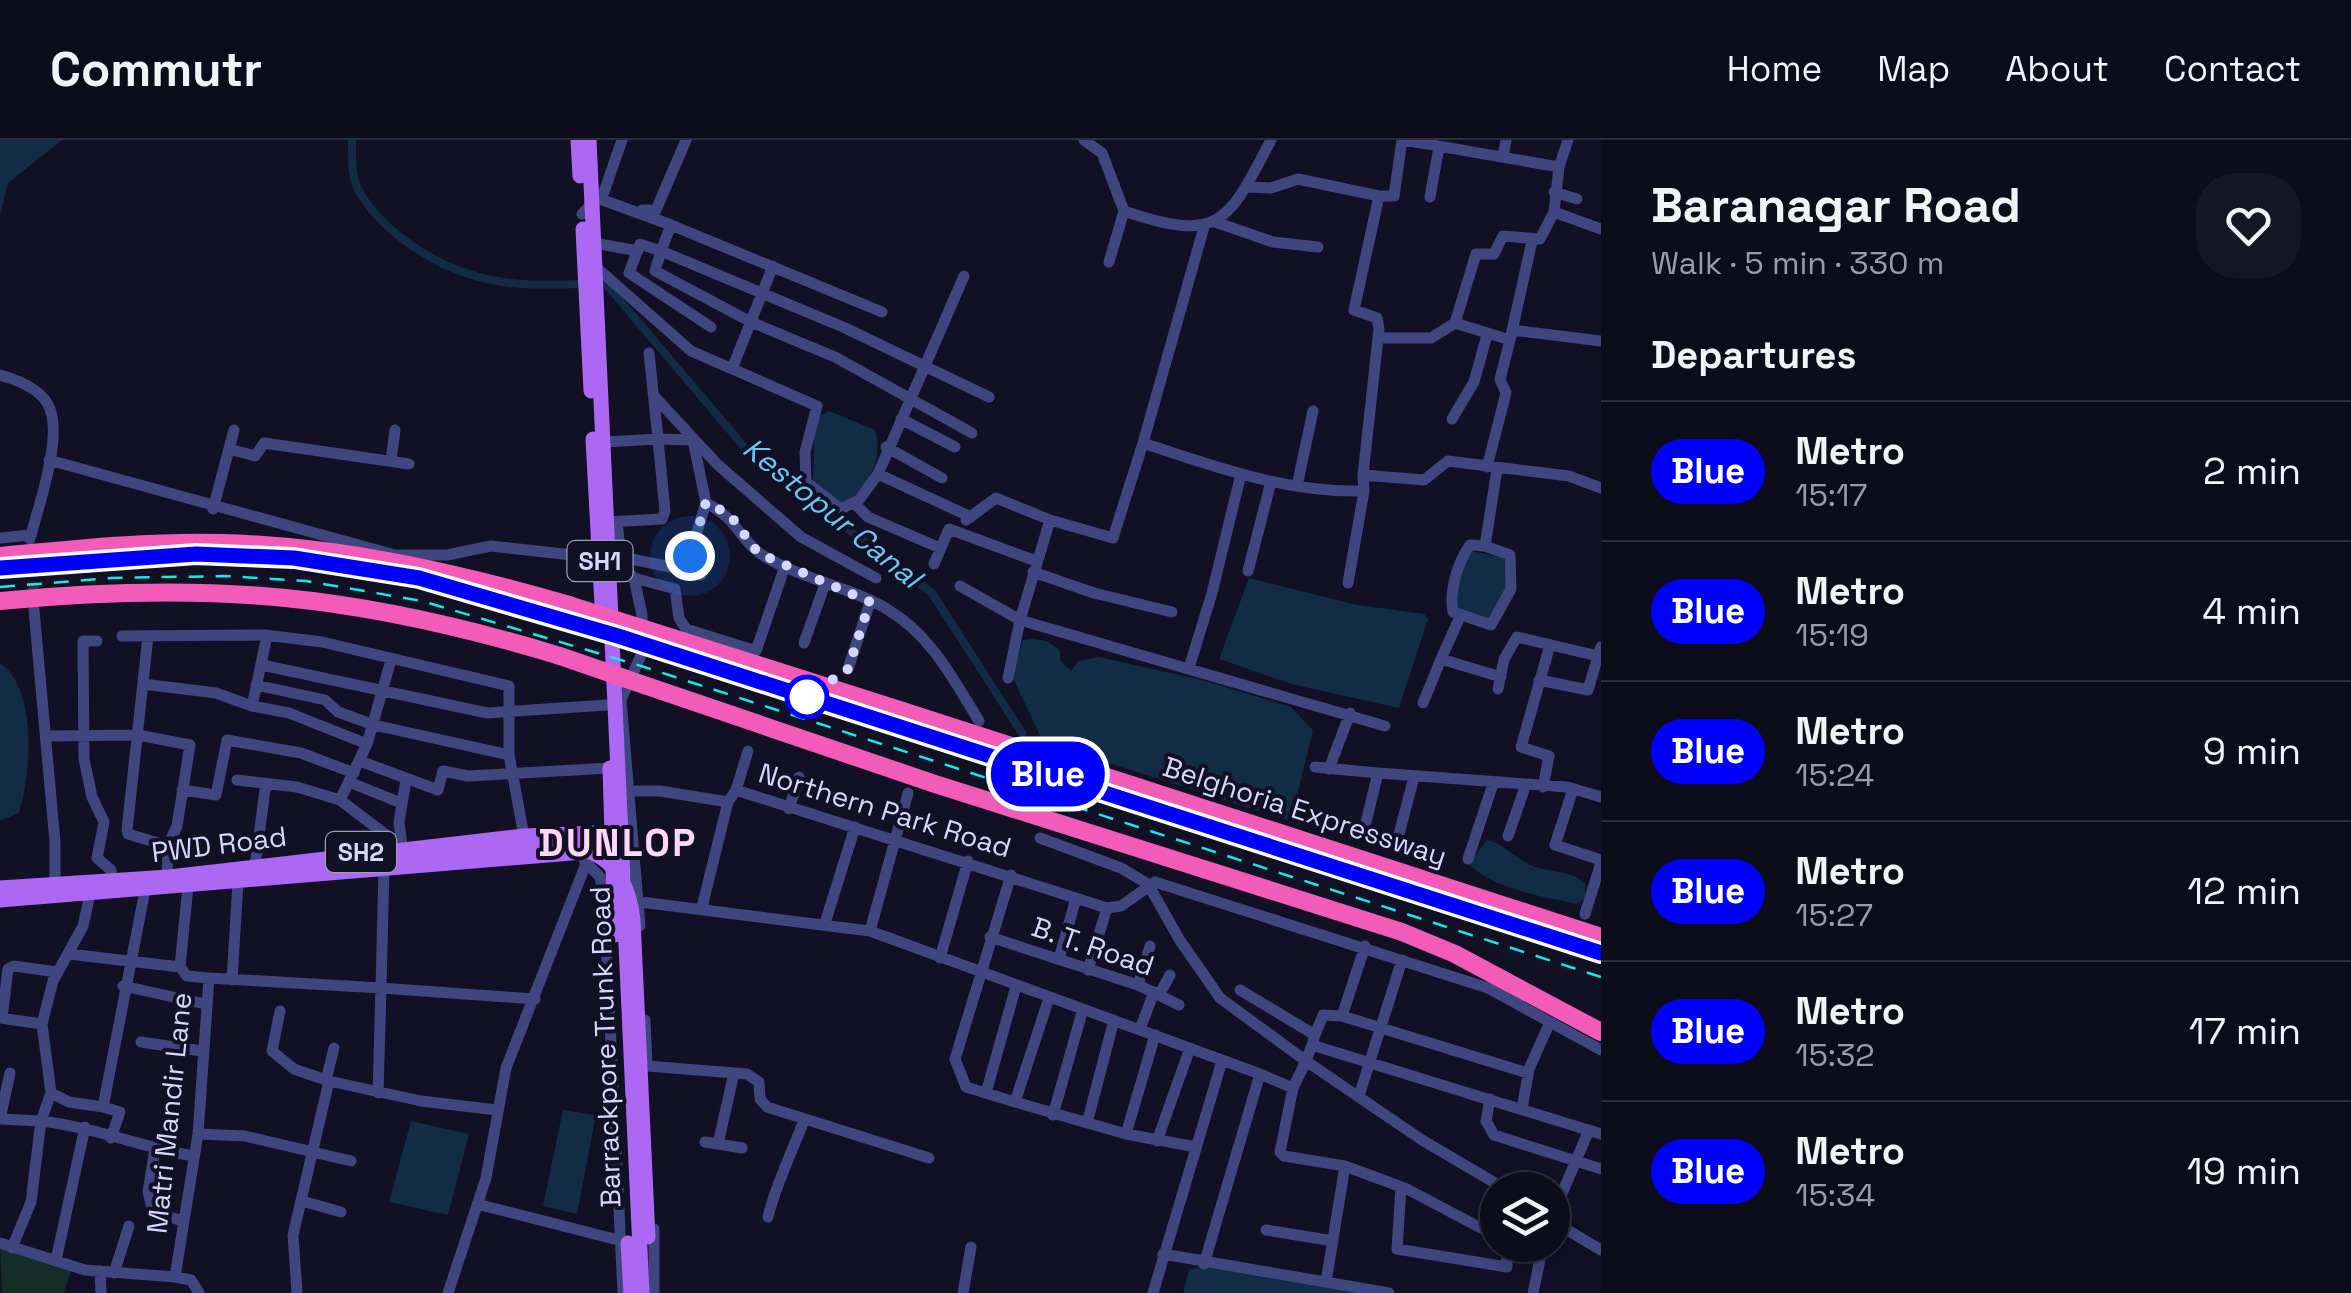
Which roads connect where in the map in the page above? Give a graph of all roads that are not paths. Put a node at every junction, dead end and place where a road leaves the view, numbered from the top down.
1 (578, 140) edge
2 (589, 140) edge
3 (622, 140) edge
4 (686, 140) edge
5 (1084, 140) edge
6 (1108, 140) edge
7 (1271, 140) edge
8 (1402, 140) edge
9 (1506, 140) edge
10 (1568, 140) edge
11 (1439, 147) junction
12 (1102, 153) junction
13 (1503, 157) junction
14 (1559, 167) junction
15 (1247, 187) junction
16 (1554, 192) junction
17 (1379, 196) junction
18 (1430, 197) dead end
19 (1577, 199) dead end
20 (595, 203) junction
21 (1124, 212) junction
22 (1554, 212) junction
23 (1210, 224) junction
24 (671, 225) junction
25 (1548, 229) junction
26 (1601, 230) edge
27 (1532, 240) junction
28 (641, 243) junction
29 (594, 244) junction
30 (1318, 248) dead end
31 (1548, 249) dead end
32 (661, 252) junction
33 (1109, 262) dead end
34 (773, 266) junction
35 (592, 270) junction
36 (629, 274) junction
37 (964, 276) dead end
38 (623, 286) junction
39 (592, 292) junction
40 (762, 295) junction
41 (882, 312) dead end
42 (750, 322) junction
43 (1455, 323) junction
44 (712, 327) dead end
45 (1487, 335) junction
46 (1511, 336) junction
47 (1379, 338) junction
48 (1601, 342) edge
49 (649, 354) dead end
50 (924, 364) junction
51 (732, 369) junction
52 (0, 375) edge
53 (654, 396) junction
54 (989, 397) dead end
55 (910, 400) junction
56 (1312, 412) dead end
57 (901, 419) junction
58 (1452, 419) dead end
59 (234, 430) dead end
60 (396, 430) dead end
61 (972, 433) dead end
62 (658, 439) junction
63 (693, 440) junction
64 (604, 442) junction
65 (1143, 443) junction
66 (886, 447) junction
67 (955, 447) dead end
68 (228, 450) junction
69 (49, 460) junction
70 (391, 461) junction
71 (409, 464) dead end
72 (1492, 468) junction
73 (878, 474) junction
74 (1241, 474) junction
75 (1364, 475) junction
76 (942, 478) dead end
77 (1271, 482) junction
78 (1296, 486) junction
79 (1601, 488) edge
80 (1364, 491) junction
81 (706, 502) junction
82 (854, 502) junction
83 (213, 508) junction
84 (970, 517) junction
85 (1050, 520) junction
86 (613, 522) junction
87 (949, 529) junction
88 (0, 538) edge
89 (1485, 546) junction
90 (940, 548) junction
91 (603, 554) junction
92 (0, 556) edge
93 (934, 564) dead end
94 (786, 566) junction
95 (1035, 566) junction
96 (685, 570) junction
97 (1248, 571) dead end
98 (701, 576) dead end
99 (634, 578) junction
100 (876, 578) dead end
101 (1348, 582) dead end
102 (825, 584) junction
103 (960, 586) dead end
104 (0, 601) edge
105 (870, 602) junction
106 (34, 610) tunnel mouth
107 (1172, 612) dead end
108 (1020, 620) junction
109 (1458, 621) dead end
110 (122, 636) dead end
111 (148, 636) junction
112 (267, 636) junction
113 (98, 642) dead end
114 (804, 643) dead end
115 (1550, 645) junction
116 (1600, 652) edge
117 (1441, 658) junction
118 (391, 660) junction
119 (262, 664) junction
120 (1188, 668) junction
121 (848, 669) dead end
122 (1008, 678) dead end
123 (1539, 680) junction
124 (143, 684) junction
125 (256, 685) junction
126 (382, 689) junction
127 (1424, 703) dead end
128 (608, 705) junction
129 (252, 706) junction
130 (1350, 713) junction
131 (509, 714) junction
132 (979, 721) dead end
133 (374, 724) junction
134 (1385, 726) dead end
135 (84, 735) junction
136 (138, 735) junction
137 (46, 736) junction
138 (367, 744) junction
139 (748, 751) dead end
140 (509, 755) junction
141 (1315, 767) dead end
142 (610, 768) junction
143 (1329, 769) junction
144 (354, 772) junction
145 (513, 773) junction
146 (1378, 773) junction
147 (799, 777) dead end
148 (1414, 778) junction
149 (237, 780) dead end
150 (406, 780) junction
151 (266, 783) junction
152 (1493, 784) junction
153 (1524, 786) junction
154 (1543, 787) junction
155 (1572, 789) junction
156 (182, 790) junction
157 (736, 790) junction
158 (630, 791) junction
159 (908, 794) dead end
160 (1601, 797) edge
161 (340, 800) junction
162 (728, 802) junction
163 (401, 803) junction
164 (788, 809) junction
165 (1366, 822) dead end
166 (855, 827) junction
167 (617, 832) junction
168 (524, 836) junction
169 (1508, 836) dead end
170 (1040, 838) dead end
171 (1398, 838) dead end
172 (895, 839) junction
173 (168, 846) junction
174 (402, 847) junction
175 (617, 851) junction
176 (572, 853) junction
177 (1468, 858) dead end
178 (587, 861) junction
179 (968, 861) junction
180 (1601, 861) edge
181 (255, 864) junction
182 (384, 869) junction
183 (1011, 875) junction
184 (168, 877) junction
185 (112, 882) junction
186 (238, 882) junction
187 (188, 886) junction
188 (1146, 886) junction
189 (0, 888) edge
190 (145, 890) junction
191 (55, 891) junction
192 (90, 894) junction
193 (1076, 898) junction
194 (632, 899) junction
195 (0, 900) edge
196 (702, 907) junction
197 (1107, 908) junction
198 (1585, 914) dead end
199 (824, 923) junction
200 (870, 932) junction
201 (990, 937) junction
202 (1601, 938) edge
203 (1150, 946) dead end
204 (1364, 946) junction
205 (69, 954) junction
206 (940, 958) junction
207 (1059, 959) junction
208 (130, 960) junction
209 (1402, 960) junction
210 (180, 967) junction
211 (1088, 970) junction
212 (57, 972) junction
213 (980, 972) junction
214 (1170, 975) dead end
215 (209, 978) junction
216 (232, 980) junction
217 (1138, 984) junction
218 (123, 986) junction
219 (1016, 986) junction
220 (382, 988) junction
221 (1240, 990) dead end
222 (1156, 994) junction
223 (1049, 998) junction
224 (535, 999) junction
225 (205, 1004) junction
226 (1178, 1005) dead end
227 (1083, 1009) junction
228 (280, 1011) dead end
229 (1342, 1016) junction
230 (1, 1018) edge
231 (1114, 1020) junction
232 (1550, 1022) junction
233 (42, 1024) junction
234 (1382, 1026) junction
235 (1140, 1029) junction
236 (1601, 1032) edge
237 (1155, 1035) junction
238 (1314, 1040) junction
239 (142, 1042) dead end
240 (334, 1048) dead end
241 (1190, 1048) junction
242 (1601, 1050) edge
243 (202, 1051) junction
244 (1222, 1061) junction
245 (1370, 1061) junction
246 (1305, 1063) junction
247 (647, 1066) junction
248 (10, 1073) dead end
249 (734, 1073) junction
250 (1260, 1074) junction
251 (1528, 1074) junction
252 (328, 1080) junction
253 (1296, 1085) junction
254 (51, 1093) junction
255 (378, 1093) junction
256 (986, 1093) junction
257 (1359, 1096) junction
258 (1490, 1099) junction
259 (1015, 1102) junction
260 (103, 1107) junction
261 (1522, 1109) junction
262 (497, 1110) junction
263 (1054, 1114) junction
264 (0, 1119) edge
265 (804, 1120) junction
266 (41, 1122) junction
267 (1086, 1124) junction
268 (85, 1128) junction
269 (1595, 1132) edge
270 (198, 1134) junction
271 (1126, 1134) junction
272 (112, 1138) junction
273 (1157, 1141) junction
274 (1196, 1147) junction
275 (742, 1148) dead end
276 (155, 1149) junction
277 (313, 1154) junction
278 (193, 1156) junction
279 (929, 1158) dead end
280 (1577, 1160) junction
281 (351, 1162) dead end
282 (1346, 1166) junction
283 (1601, 1169) edge
284 (1480, 1173) edge
285 (1570, 1177) edge
286 (1402, 1187) junction
287 (302, 1201) junction
288 (477, 1204) junction
289 (341, 1212) dead end
290 (768, 1217) dead end
291 (183, 1222) junction
292 (128, 1226) dead end
293 (1480, 1228) edge
294 (1570, 1229) edge
295 (1266, 1230) dead end
296 (618, 1240) junction
297 (1333, 1241) junction
298 (6, 1246) edge
299 (971, 1247) dead end
300 (1601, 1250) edge
301 (1163, 1254) junction
302 (56, 1260) junction
303 (1506, 1262) edge
304 (1540, 1262) edge
305 (1204, 1264) junction
306 (107, 1272) junction
307 (175, 1277) junction
308 (1326, 1282) junction
309 (642, 1292) edge
310 (100, 1293) edge
311 (199, 1293) edge
312 (297, 1293) edge
313 (448, 1293) edge
314 (623, 1293) edge
315 (963, 1293) edge
316 (1153, 1293) edge
317 (1389, 1293) edge
318 (1534, 1293) edge

1 - 20 main road, Barrackpore Trunk Road / SH1
2 - 20 main road, Barrackpore Trunk Road / SH1
3 - 20 street
4 - 20 street
5 - 12 street
6 - 12 street
7 - 15 street
8 - 11 street
8 - 17 street
9 - 13 street
10 - 14 street
11 - 13 street
11 - 18 street
12 - 21 street
13 - 14 street
14 - 16 street
15 - 17 street
15 - 23 street
16 - 19 street
16 - 22 street
17 - 47 street
20 - 24 street
20 - 29 main road, Barrackpore Trunk Road / SH1
20 - 35 main road, Barrackpore Trunk Road / SH1
21 - 23 street
21 - 33 street
22 - 25 street
22 - 26 street
23 - 30 street
23 - 65 street
24 - 32 street
24 - 34 street
25 - 27 street
25 - 31 street
27 - 43 street
27 - 46 street
28 - 29 street
28 - 32 street
28 - 36 street
29 - 35 main road, Barrackpore Trunk Road / SH1
32 - 40 street
32 - 42 street
34 - 40 street
34 - 41 street
35 - 38 street
35 - 39 main road, Barrackpore Trunk Road / SH1
36 - 38 street
36 - 44 street
37 - 50 street
38 - 51 street
39 - 64 main road, Barrackpore Trunk Road / SH1
39 - 91 main road, Barrackpore Trunk Road / SH1
40 - 42 street
40 - 50 street
42 - 51 street
42 - 55 street
43 - 45 street
43 - 47 street
45 - 46 street
45 - 58 street
46 - 48 street
46 - 72 street
47 - 75 street
49 - 53 street
50 - 54 street
50 - 55 street
51 - 82 street
52 - 69 street
53 - 62 street
53 - 63 street
55 - 57 street
55 - 61 street
56 - 78 street
57 - 66 street
57 - 67 street
59 - 68 street
60 - 70 street
62 - 63 street
62 - 64 street
62 - 86 street
63 - 81 street
63 - 100 street
64 - 86 main road, Barrackpore Trunk Road / SH1
65 - 74 street
65 - 85 street
66 - 73 street
66 - 76 street
68 - 70 street
68 - 83 street
69 - 83 street
69 - 88 street
70 - 71 street
72 - 75 street
72 - 79 street
72 - 89 street
73 - 82 street
73 - 84 street
74 - 77 street
74 - 120 street
75 - 80 street
77 - 78 street
77 - 97 street
78 - 80 street
80 - 101 street
81 - 94 street
81 - 96 street
82 - 90 street
83 - 91 street
84 - 85 street
84 - 87 street
85 - 95 street
86 - 91 main road, Barrackpore Trunk Road / SH1
86 - 96 street
87 - 90 street
87 - 95 street
89 - 89 street
90 - 93 street
91 - 99 street
91 - 128 main road, Barrackpore Trunk Road / SH1
91 - 167 main road, Barrackpore Trunk Road / SH1
92 - 202 highway, Belghoria Expressway, bridge
94 - 99 street
94 - 102 street
95 - 107 street
95 - 108 street
96 - 98 street
99 - 158 street
102 - 105 street
102 - 114 street
103 - 108 street
104 - 236 highway, bridge
105 - 121 street
105 - 132 street
106 - 137 street
108 - 120 street
108 - 122 street
109 - 117 street
110 - 111 street
111 - 112 street
111 - 124 street
112 - 118 street
112 - 119 street
113 - 135 street
115 - 116 street
115 - 117 street
115 - 123 street
116 - 123 street
117 - 127 street
118 - 126 street
118 - 131 street
119 - 125 street
119 - 126 street
120 - 130 street
123 - 154 street
124 - 129 street
124 - 136 street
125 - 129 street
125 - 133 street
126 - 131 street
126 - 133 street
128 - 131 street
128 - 142 main road, Barrackpore Trunk Road / SH1
129 - 138 street
130 - 134 street
130 - 143 street
131 - 140 street
133 - 138 street
133 - 140 street
135 - 136 street
135 - 137 street
135 - 185 street
136 - 156 street
136 - 173 street
137 - 191 street
138 - 144 street
139 - 157 street
140 - 145 street
141 - 143 street
142 - 145 street
142 - 167 main road, Barrackpore Trunk Road / SH1
143 - 146 street
144 - 150 street
144 - 156 street
144 - 161 street
144 - 163 street
145 - 150 street
145 - 168 street
146 - 148 street
146 - 165 street
147 - 164 street
148 - 152 street
148 - 171 street
149 - 151 street
150 - 163 street
151 - 161 street
151 - 181 street
152 - 153 street
152 - 177 street
153 - 154 street
153 - 169 street
154 - 155 street
155 - 160 street
155 - 180 street
156 - 173 street
157 - 162 street, Northern Park Road
157 - 164 street, Northern Park Road
158 - 162 street, Northern Park Road
158 - 194 street
159 - 172 street
161 - 174 street
162 - 196 street
163 - 174 street
164 - 166 street, Northern Park Road
166 - 172 street, Northern Park Road
166 - 199 street
167 - 168 main road, PWD Road / SH2
167 - 175 main road, Barrackpore Trunk Road / SH1
168 - 174 main road, PWD Road / SH2
170 - 188 street
172 - 179 street, Northern Park Road
172 - 200 street
173 - 184 street
174 - 181 main road, PWD Road / SH2
175 - 176 main road, PWD Road / SH2
175 - 194 main road, Barrackpore Trunk Road / SH1
175 - 309 main road, Barrackpore Trunk Road / SH1
176 - 178 street
176 - 182 main road, PWD Road / SH2
178 - 224 street
178 - 296 street
179 - 183 street, Northern Park Road
179 - 206 street
180 - 198 street
181 - 184 main road, PWD Road / SH2
182 - 186 main road, PWD Road / SH2
182 - 220 street
183 - 193 street, Northern Park Road
183 - 201 street, B. T. Road
184 - 185 main road, PWD Road / SH2
184 - 309 main road, bridge
185 - 191 main road, PWD Road / SH2
186 - 187 main road, PWD Road / SH2
186 - 216 street
187 - 190 main road, PWD Road / SH2
187 - 210 street, Matri Mandir Lane
188 - 197 street
188 - 204 street
188 - 246 street
189 - 191 main road, PWD Road / SH2
190 - 192 main road, PWD Road / SH2
190 - 208 street
191 - 192 main road, PWD Road / SH2
191 - 195 main road, PWD Road / SH2
192 - 205 street
193 - 197 street, Northern Park Road
193 - 207 street
194 - 196 street
194 - 247 street
194 - 309 main road, Barrackpore Trunk Road / SH1
196 - 199 street
197 - 211 street
199 - 200 street
200 - 206 street
201 - 207 street, B. T. Road
201 - 213 street, B. T. Road
203 - 217 street
204 - 209 street
204 - 229 street
205 - 208 street
205 - 212 street
206 - 213 street
207 - 211 street, B. T. Road
208 - 210 street
208 - 218 street
209 - 232 street
209 - 234 street
210 - 215 street, Matri Mandir Lane
211 - 217 street, B. T. Road
212 - 230 street
212 - 233 street
213 - 219 street
213 - 256 street, B. T. Road
214 - 222 street
215 - 216 street
215 - 225 street, Matri Mandir Lane
216 - 220 street
217 - 222 street, B. T. Road
218 - 225 street
218 - 260 street
219 - 223 street
219 - 256 street
220 - 224 street
220 - 255 street
221 - 238 street
222 - 226 street, B. T. Road
222 - 235 street
223 - 227 street
223 - 259 street
224 - 262 street
225 - 243 street, Matri Mandir Lane
227 - 231 street
227 - 263 street
228 - 252 street
229 - 234 street
229 - 238 street
230 - 233 street
231 - 235 street
231 - 267 street
232 - 242 street
232 - 251 street
233 - 254 street
234 - 245 street
234 - 251 street
235 - 237 street
237 - 241 street
237 - 271 street
238 - 245 street
238 - 246 street
239 - 243 street
240 - 252 street
241 - 244 street
241 - 273 street
243 - 270 street, Matri Mandir Lane
244 - 250 street
244 - 274 street
245 - 257 street
245 - 258 street
246 - 253 street
246 - 257 street
247 - 249 street
247 - 309 street
248 - 264 street
249 - 265 street
249 - 275 street
250 - 253 street
250 - 305 street
251 - 261 street
252 - 255 street
252 - 277 street
253 - 282 street
254 - 260 street
254 - 266 street
255 - 262 street
256 - 259 street
257 - 284 street
258 - 261 street
258 - 280 street
259 - 263 street
260 - 272 street
261 - 269 street
262 - 288 street
263 - 267 street
264 - 266 street
265 - 279 street
265 - 290 street
266 - 268 street
266 - 298 street
267 - 271 street
268 - 272 street
268 - 302 street
269 - 280 street
270 - 277 street
270 - 278 street, Matri Mandir Lane
271 - 273 street
272 - 276 street
273 - 274 street
274 - 301 street
276 - 278 street
276 - 291 street
277 - 281 street
277 - 287 street
278 - 291 street, Matri Mandir Lane
280 - 283 street
280 - 285 street
282 - 286 street
282 - 297 street
286 - 293 street
286 - 303 street
287 - 289 street
287 - 312 street
288 - 296 street
288 - 313 street
291 - 307 street, Matri Mandir Lane
292 - 306 street
294 - 300 street
295 - 297 street
296 - 314 street
297 - 308 street
298 - 302 street
299 - 315 street
301 - 305 street
301 - 316 street
302 - 306 street
304 - 318 street
305 - 308 street
306 - 307 street
306 - 310 street
307 - 311 street
308 - 317 street

